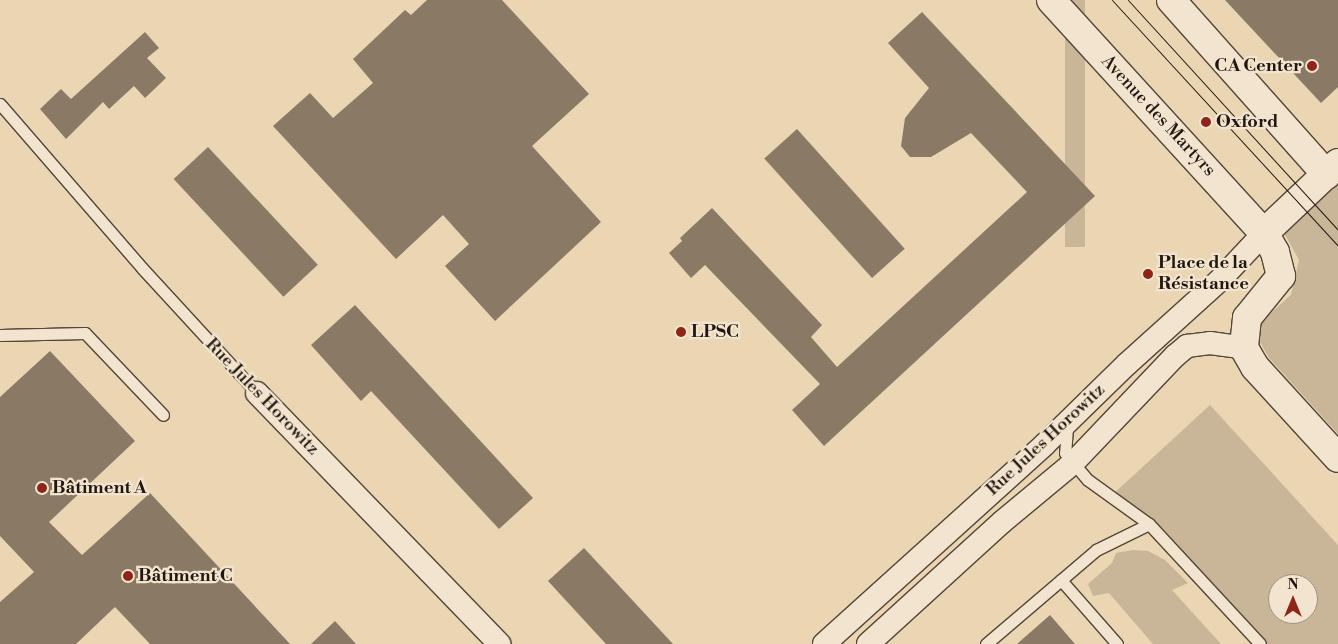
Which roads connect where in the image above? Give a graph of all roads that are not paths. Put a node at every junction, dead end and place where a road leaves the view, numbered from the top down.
1 (1051, 0) edge
2 (1171, 0) edge
3 (0, 104) edge
4 (1332, 169) edge
5 (1264, 233) junction
6 (0, 335) edge
7 (1244, 348) junction
8 (257, 393) joint
9 (1076, 412) junction
10 (163, 415) dead end
11 (1338, 458) edge
12 (1073, 463) junction
13 (1149, 524) junction
14 (1061, 580) junction
15 (499, 644) edge
16 (824, 644) edge
17 (868, 644) edge
18 (986, 644) edge
19 (1117, 644) edge
20 (1260, 644) edge

1 - 5 main road, Avenue des Martyrs
2 - 4 main road
3 - 8 lane, Rue Jules Horowitz
4 - 5 main road
5 - 7 main road
5 - 9 street, Rue Jules Horowitz
6 - 10 lane
7 - 11 main road
7 - 12 street, Rue Jules Horowitz
8 - 15 street, Rue Jules Horowitz
9 - 12 lane
9 - 16 street, Rue Jules Horowitz
12 - 13 lane
12 - 17 street, Rue Jules Horowitz
13 - 14 lane
13 - 20 lane
14 - 18 lane
14 - 19 lane

